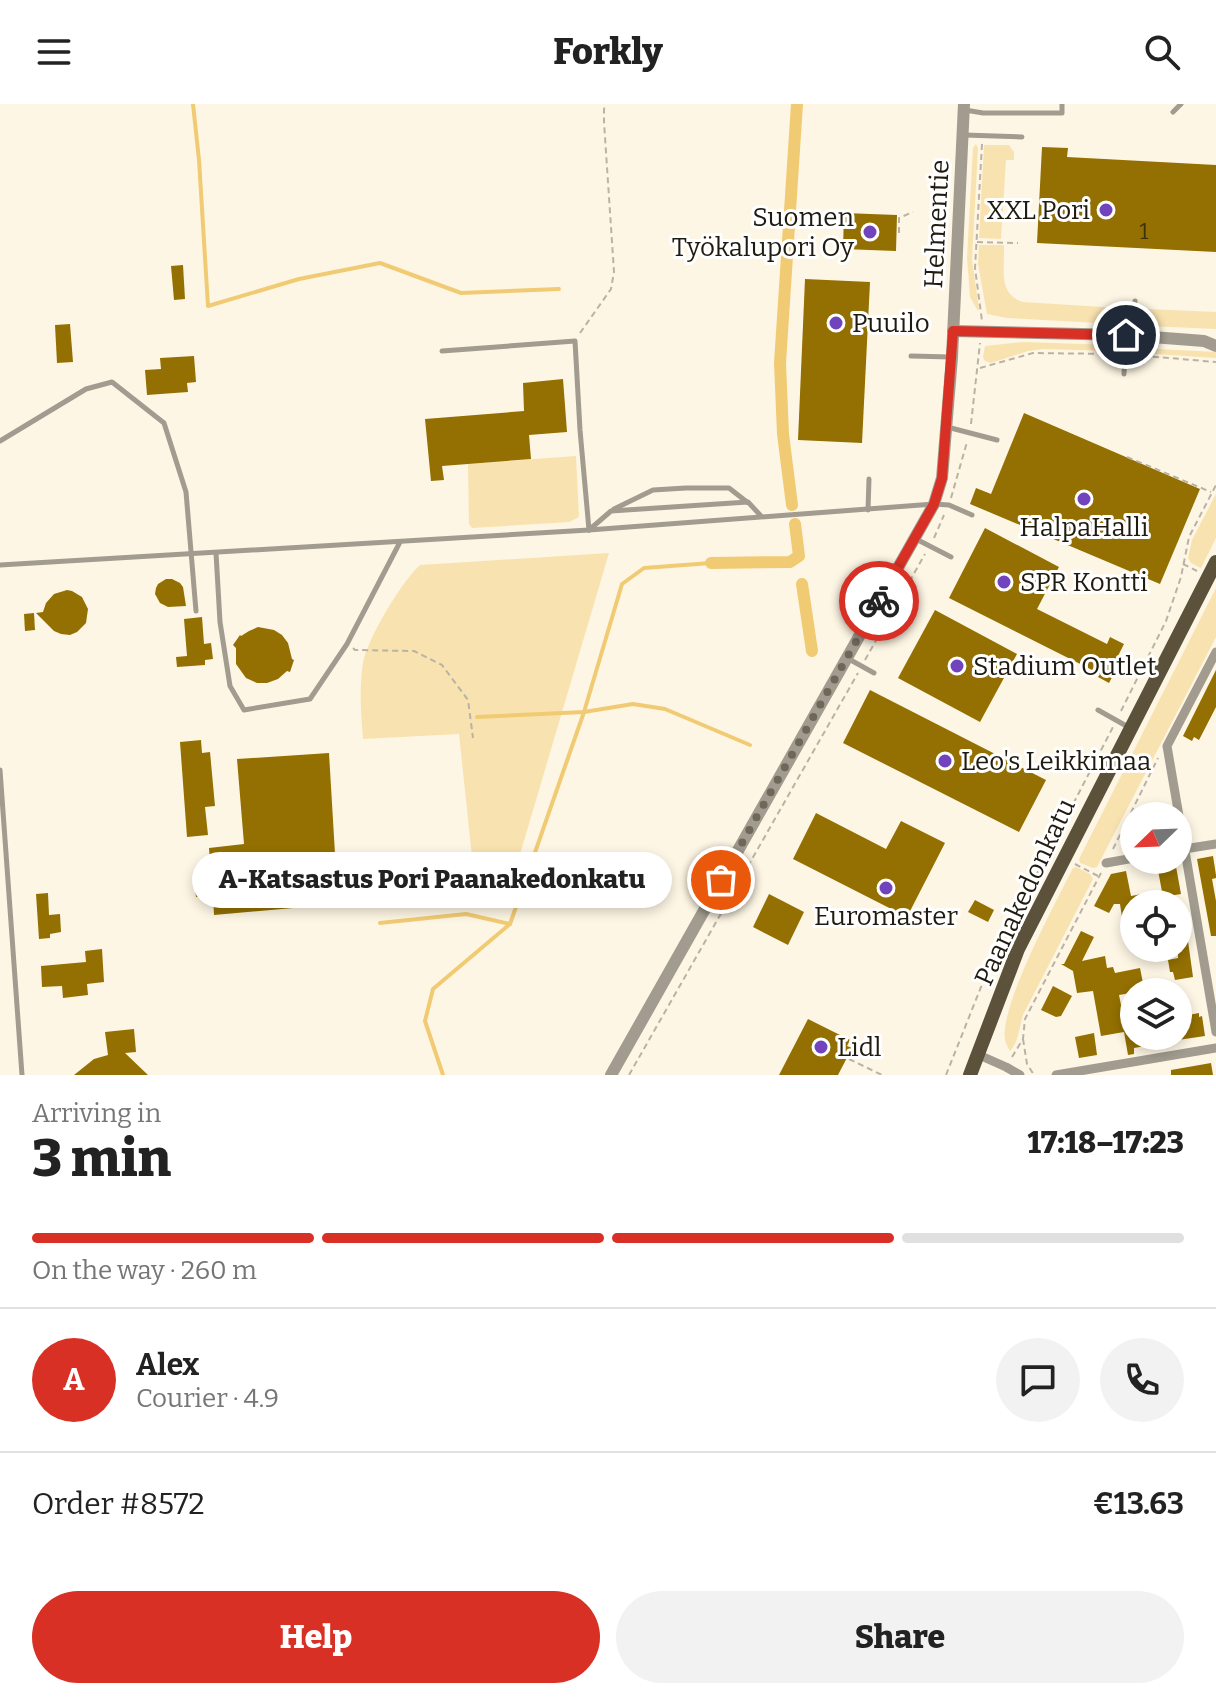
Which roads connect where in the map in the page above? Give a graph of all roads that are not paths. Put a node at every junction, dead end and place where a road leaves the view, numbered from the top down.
1 (1062, 104) edge
2 (1181, 104) edge
3 (964, 107) edge
4 (1173, 112) dead end
5 (963, 135) junction
6 (1022, 137) dead end
7 (1135, 301) dead end
8 (953, 331) junction
9 (1130, 335) junction
10 (1212, 342) edge
11 (442, 351) dead end
12 (911, 356) dead end
13 (952, 357) junction
14 (1124, 374) dead end
15 (946, 427) junction
16 (997, 440) dead end
17 (0, 441) edge
18 (869, 479) dead end
19 (748, 502) junction
20 (934, 504) junction
21 (868, 510) junction
22 (611, 511) junction
23 (972, 515) dead end
24 (762, 517) junction
25 (589, 530) junction
26 (915, 538) junction
27 (401, 541) junction
28 (216, 552) junction
29 (191, 554) junction
30 (951, 557) dead end
31 (1216, 562) edge
32 (0, 565) edge
33 (196, 611) dead end
34 (1216, 652) edge
35 (847, 658) junction
36 (874, 673) dead end
37 (1098, 710) dead end
38 (1131, 729) junction
39 (0, 770) edge
40 (1175, 802) edge
41 (1216, 844) edge
42 (1192, 848) edge
43 (1120, 860) edge
44 (1106, 863) dead end
45 (1186, 874) edge
46 (1216, 1032) edge
47 (1216, 1048) edge
48 (979, 1055) junction
49 (22, 1075) edge
50 (611, 1075) edge
51 (970, 1075) edge
52 (1020, 1075) edge
53 (1056, 1075) edge

1 - 3 lane
2 - 4 lane
3 - 5 street, Helmentie
5 - 6 lane
5 - 8 street, Helmentie
7 - 9 lane
8 - 9 street
8 - 13 street, Helmentie
9 - 10 street
9 - 14 lane
11 - 25 lane
12 - 13 lane
13 - 15 street, Helmentie
15 - 16 lane
15 - 20 street, Helmentie
17 - 29 lane
18 - 21 lane
19 - 22 lane
19 - 22 lane
19 - 24 lane
20 - 21 lane
20 - 23 lane
20 - 26 street, Helmentie
21 - 24 lane
22 - 25 lane
24 - 25 lane
25 - 27 lane
26 - 30 lane
26 - 35 street, Helmentie
27 - 28 lane
27 - 28 lane
28 - 29 lane
29 - 32 lane
29 - 33 lane
31 - 38 main road, Paanakedonkatu
34 - 40 street
35 - 36 lane
35 - 50 street, Helmentie
37 - 38 lane
38 - 48 main road, Paanakedonkatu
39 - 49 lane
41 - 42 street
43 - 44 street
45 - 46 street
47 - 53 street
48 - 51 main road, Paanakedonkatu
48 - 52 street

